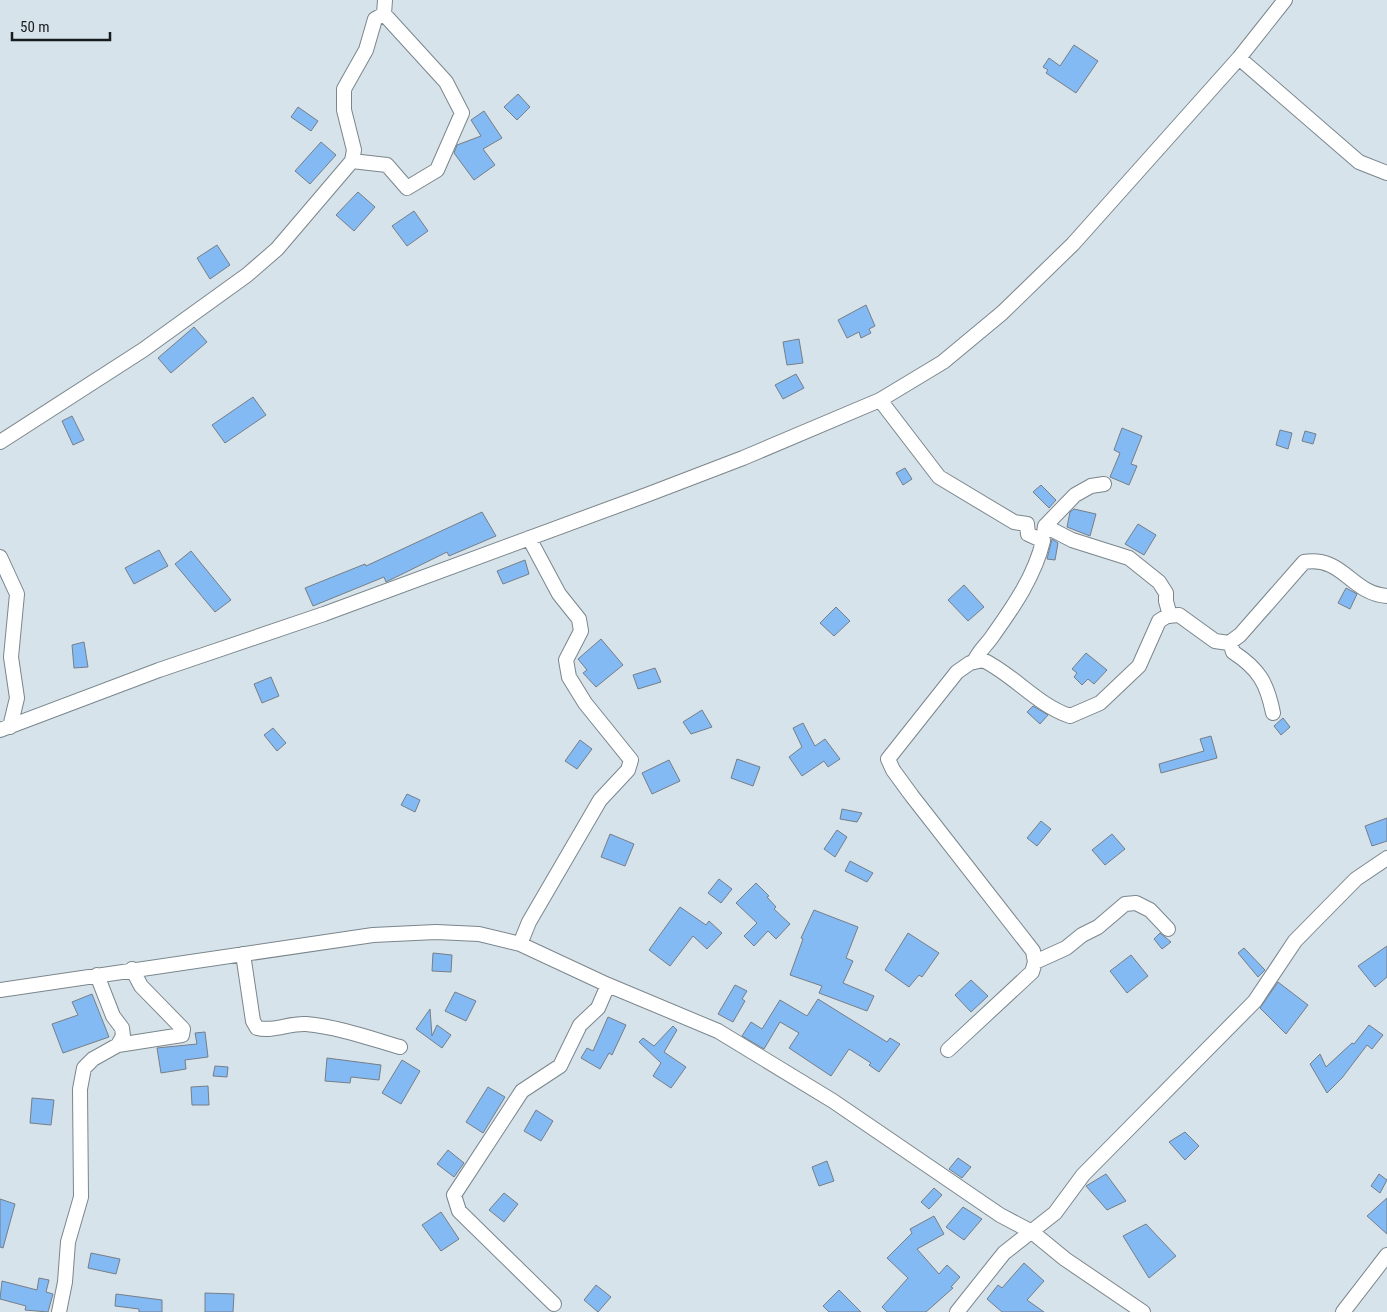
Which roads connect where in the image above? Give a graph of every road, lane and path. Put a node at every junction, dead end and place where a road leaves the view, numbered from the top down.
1 (1285, 0) edge
2 (384, 7) edge
3 (1239, 58) junction
4 (352, 161) junction
5 (1387, 172) edge
6 (880, 400) junction
7 (0, 442) edge
8 (1104, 484) dead end
9 (1045, 526) junction
10 (529, 538) junction
11 (1044, 541) junction
12 (0, 557) edge
13 (1387, 596) edge
14 (1170, 616) junction
15 (1230, 642) junction
16 (974, 662) junction
17 (1273, 713) dead end
18 (5, 729) edge
19 (1387, 858) edge
20 (1168, 929) dead end
21 (520, 944) junction
22 (243, 954) junction
23 (1035, 962) junction
24 (132, 969) junction
25 (97, 975) junction
26 (608, 985) junction
27 (0, 990) edge
28 (118, 1045) junction
29 (400, 1048) dead end
30 (948, 1050) dead end
31 (1032, 1232) junction
32 (1387, 1255) edge
33 (554, 1304) dead end
34 (59, 1312) edge
35 (956, 1312) edge
36 (1143, 1312) edge
37 (1343, 1312) edge

1 - 3 street
2 - 4 street
2 - 4 street
3 - 5 street
3 - 6 street
4 - 7 street
6 - 10 street
6 - 11 street
8 - 9 street
9 - 11 street
9 - 14 street
10 - 18 street
10 - 21 street
11 - 16 street
12 - 18 street
13 - 15 street
14 - 15 street
14 - 16 street
15 - 17 street
16 - 23 street
19 - 31 street
20 - 23 street
21 - 22 street
21 - 26 street
22 - 24 street
22 - 29 street
23 - 30 street
24 - 25 street
24 - 28 street
25 - 27 street
25 - 28 street
26 - 31 street
26 - 33 street
28 - 34 street
31 - 35 street
31 - 36 street
32 - 37 street

